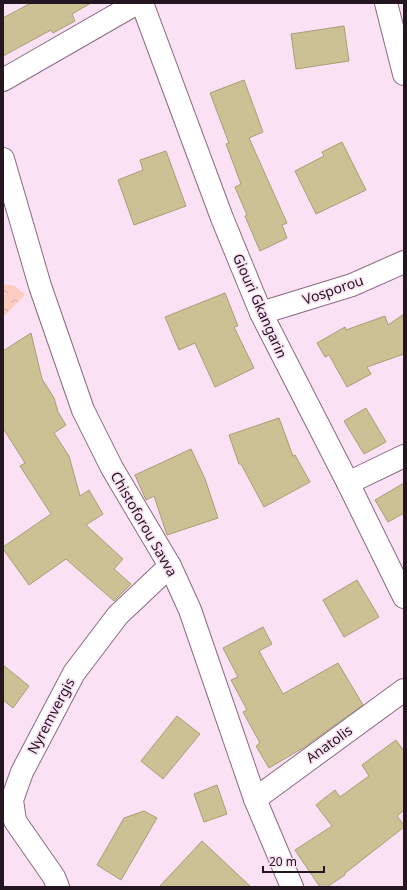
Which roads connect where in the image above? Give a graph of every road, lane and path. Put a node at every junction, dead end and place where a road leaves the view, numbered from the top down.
1 (137, 3) edge
2 (142, 3) edge
3 (386, 3) edge
4 (404, 74) edge
5 (3, 80) edge
6 (3, 159) edge
7 (404, 262) edge
8 (260, 313) junction
9 (404, 456) edge
10 (348, 483) junction
11 (170, 566) junction
12 (404, 597) edge
13 (404, 690) edge
14 (255, 799) junction
15 (58, 887) edge
16 (292, 887) edge

1 - 5 street
2 - 8 street, Giouri Gkangarin
3 - 4 street
6 - 11 street, Chistoforou Savva
7 - 8 street, Vosporou
8 - 10 street, Giouri Gkangarin
9 - 10 street
10 - 12 street, Giouri Gkangarin
11 - 14 street, Chistoforou Savva
11 - 15 street, Nyremvergis
13 - 14 street, Anatolis
14 - 16 street, Chistoforou Savva

